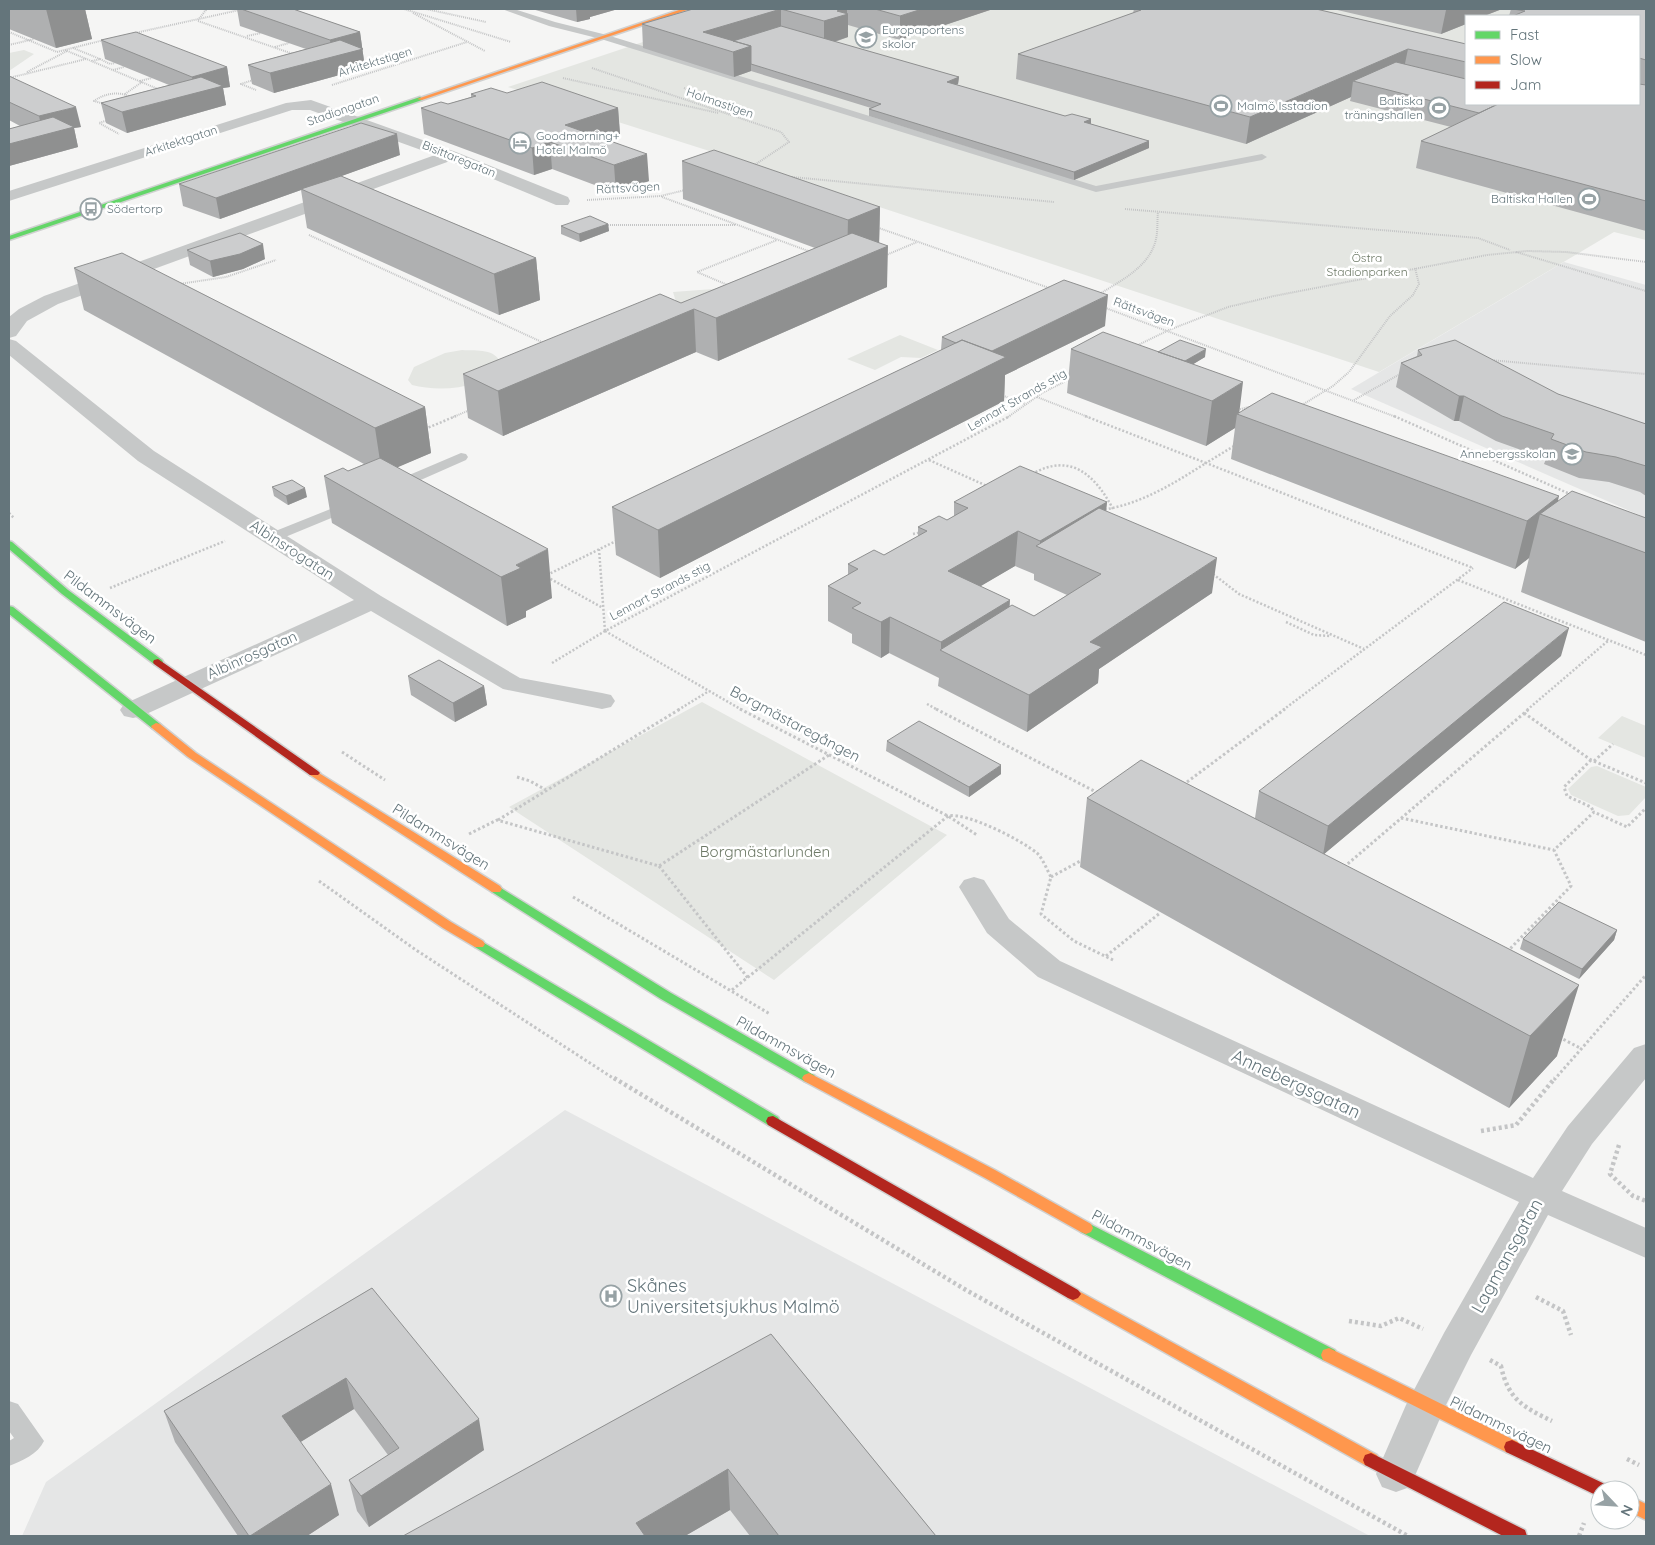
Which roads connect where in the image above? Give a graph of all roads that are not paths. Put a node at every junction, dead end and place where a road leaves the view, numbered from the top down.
1 (506, 9) edge
2 (687, 9) edge
3 (604, 36) junction
4 (354, 120) junction
5 (450, 155) junction
6 (1262, 157) dead end
7 (9, 196) edge
8 (562, 201) road end
9 (9, 238) edge
10 (9, 332) edge
11 (9, 345) edge
12 (461, 457) dead end
13 (380, 493) edge
14 (362, 500) edge
15 (265, 532) junction
16 (9, 544) edge
17 (372, 601) junction
18 (9, 609) edge
19 (188, 685) junction
20 (602, 701) dead end
21 (133, 710) junction
22 (974, 887) dead end
23 (1646, 1056) edge
24 (1541, 1195) junction
25 (1646, 1244) edge
26 (1426, 1405) junction
27 (9, 1412) edge
28 (9, 1455) edge
29 (1396, 1474) junction
30 (1590, 1485) edge
31 (1519, 1536) edge

1 - 3 lane
2 - 3 main road, Stadiongatan
3 - 4 main road, Stadiongatan
3 - 6 lane
4 - 5 street, Bisittaregatan
4 - 7 street, Arkitektgatan
4 - 9 main road, Stadiongatan
5 - 8 street, Bisittaregatan
5 - 10 street
11 - 15 street, Albinsrogatan
12 - 13 lane
14 - 15 lane
15 - 17 street, Albinsrogatan
16 - 19 main road, Pildammsvägen
17 - 19 street, Albinrosgatan
17 - 20 street, Albinsrogatan
18 - 21 main road
19 - 21 street, Albinrosgatan
19 - 26 main road, Pildammsvägen
21 - 29 main road
22 - 24 street, Annebergsgatan
23 - 24 street, Lagmansgatan
24 - 25 street, Annebergsgatan
24 - 26 street, Lagmansgatan
26 - 29 street, Lagmansgatan
26 - 30 main road, Pildammsvägen
27 - 28 lane
29 - 31 main road

